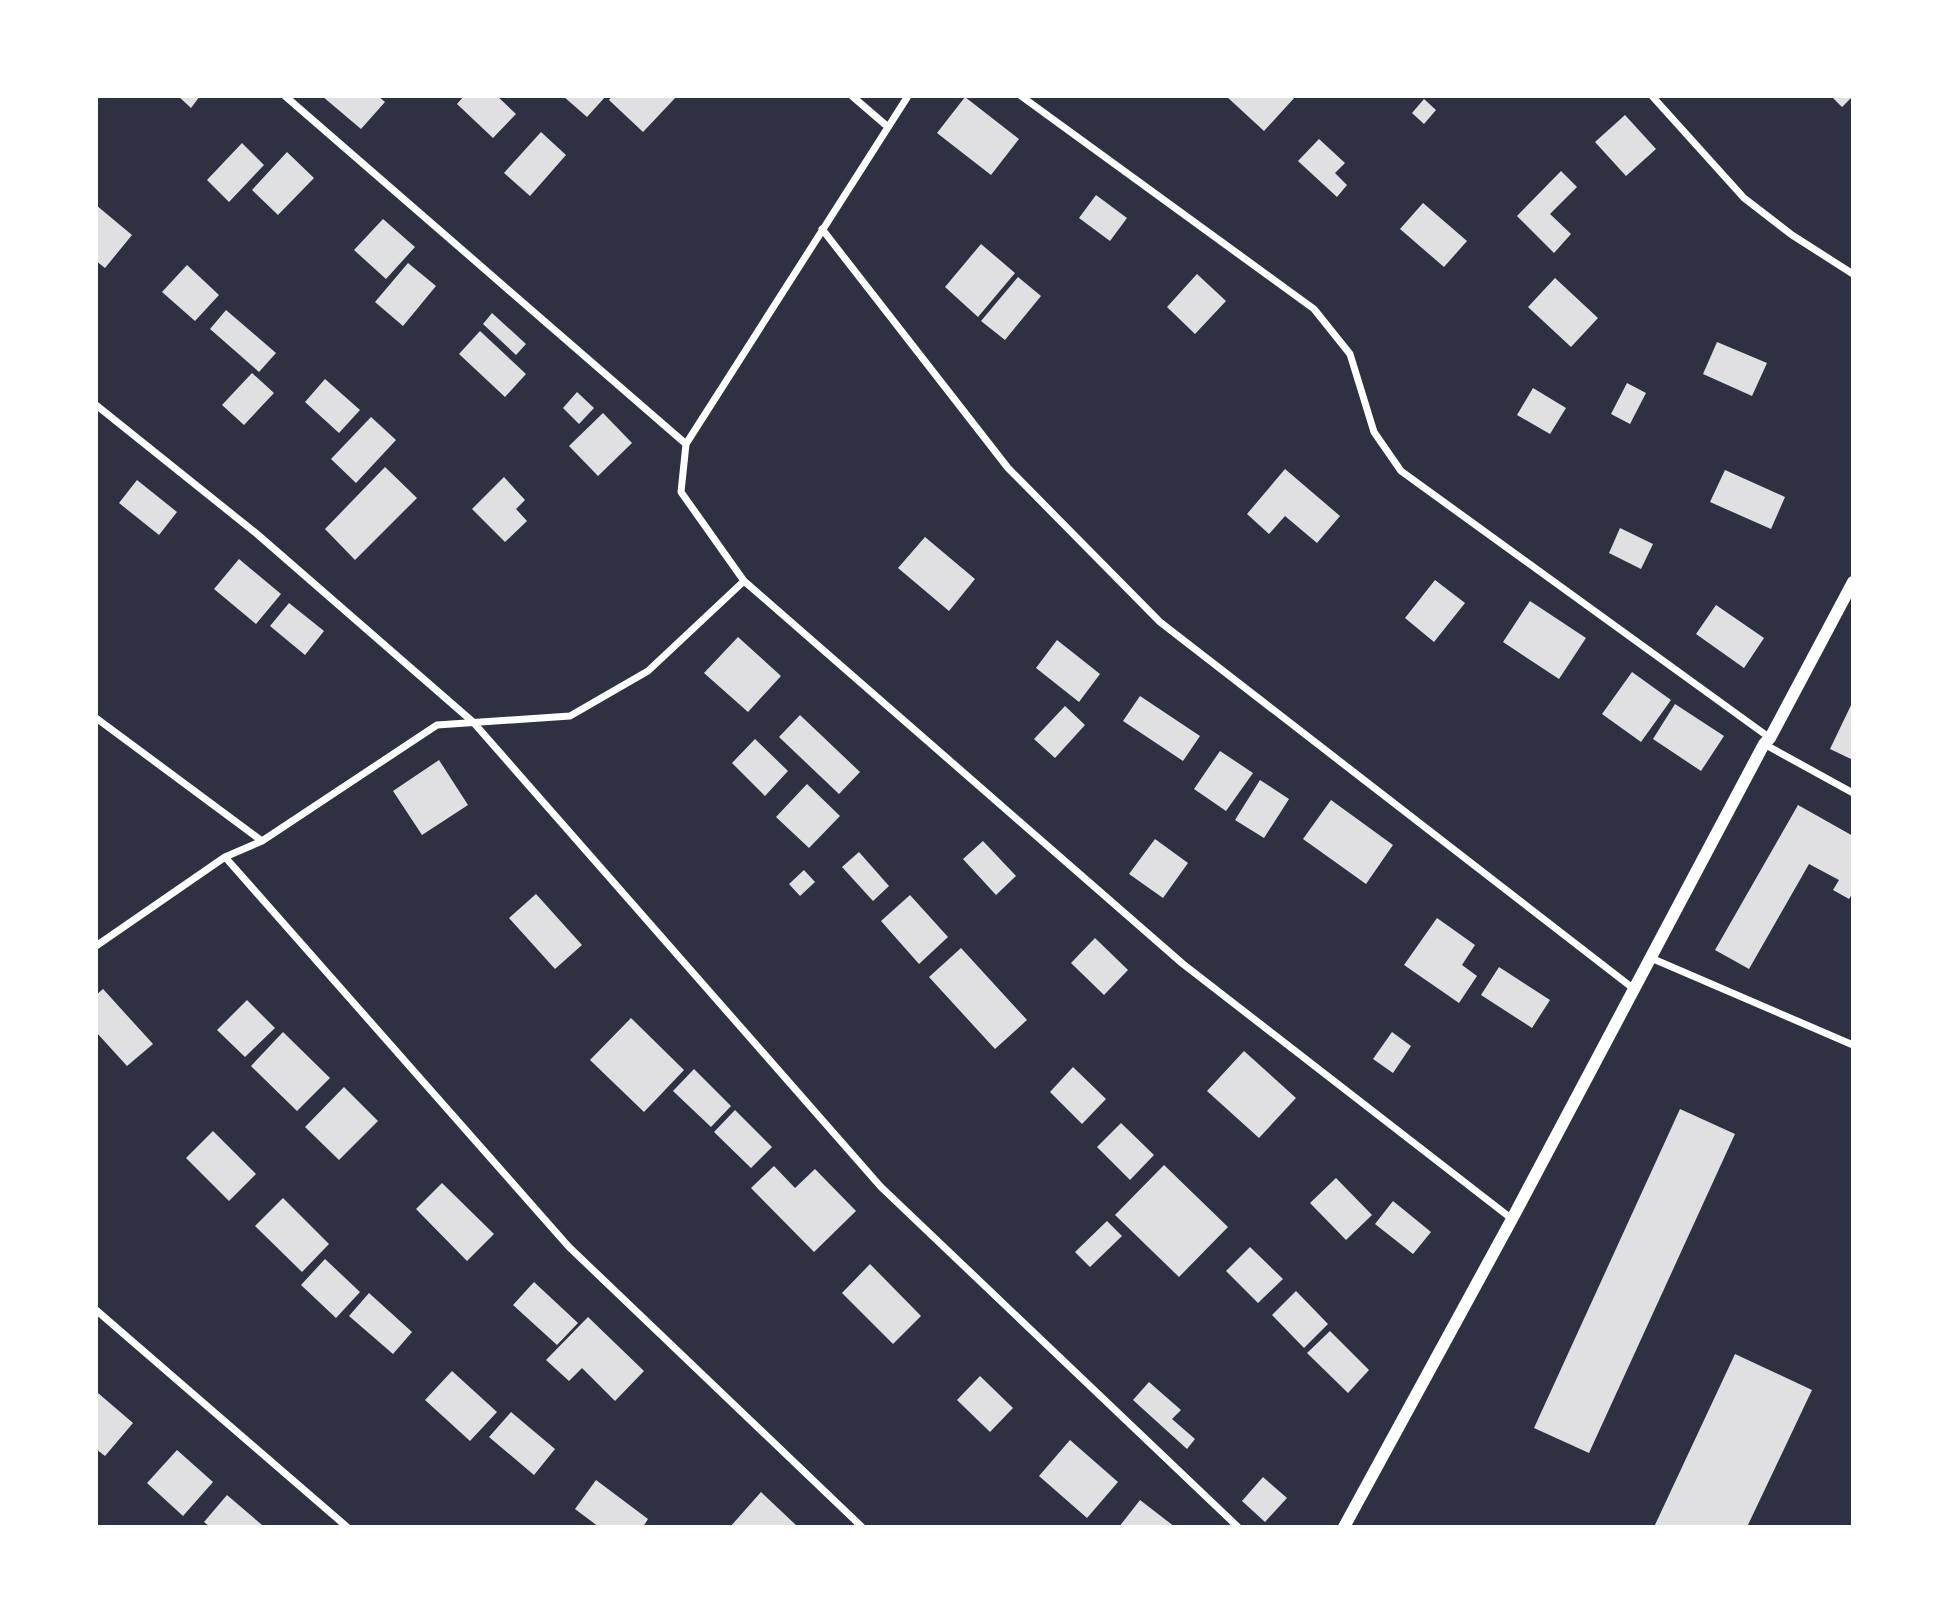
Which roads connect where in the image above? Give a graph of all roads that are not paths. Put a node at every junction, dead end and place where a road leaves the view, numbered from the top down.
1 (285, 96) edge
2 (852, 96) edge
3 (908, 96) edge
4 (1021, 96) edge
5 (1652, 96) edge
6 (888, 127) junction
7 (822, 229) junction
8 (1853, 274) edge
9 (96, 405) edge
10 (686, 444) junction
11 (744, 581) junction
12 (1853, 582) edge
13 (96, 718) edge
14 (473, 722) junction
15 (1767, 741) junction
16 (1853, 793) edge
17 (262, 841) junction
18 (225, 857) junction
19 (96, 946) edge
20 (1651, 958) junction
21 (1634, 989) junction
22 (1853, 1045) edge
23 (1512, 1219) junction
24 (96, 1310) edge
25 (346, 1527) edge
26 (862, 1527) edge
27 (1238, 1527) edge
28 (1344, 1527) edge

1 - 10 street
2 - 6 street
3 - 6 street
4 - 15 street
5 - 8 street
6 - 7 street
7 - 10 street
7 - 21 street
9 - 14 street
10 - 11 street
11 - 14 street
11 - 23 street
12 - 15 street
13 - 17 street
14 - 17 street
14 - 27 street
15 - 16 street
15 - 20 street
17 - 18 street
18 - 19 street
18 - 26 street
20 - 21 street
20 - 22 street
21 - 23 street
23 - 28 street
24 - 25 street

